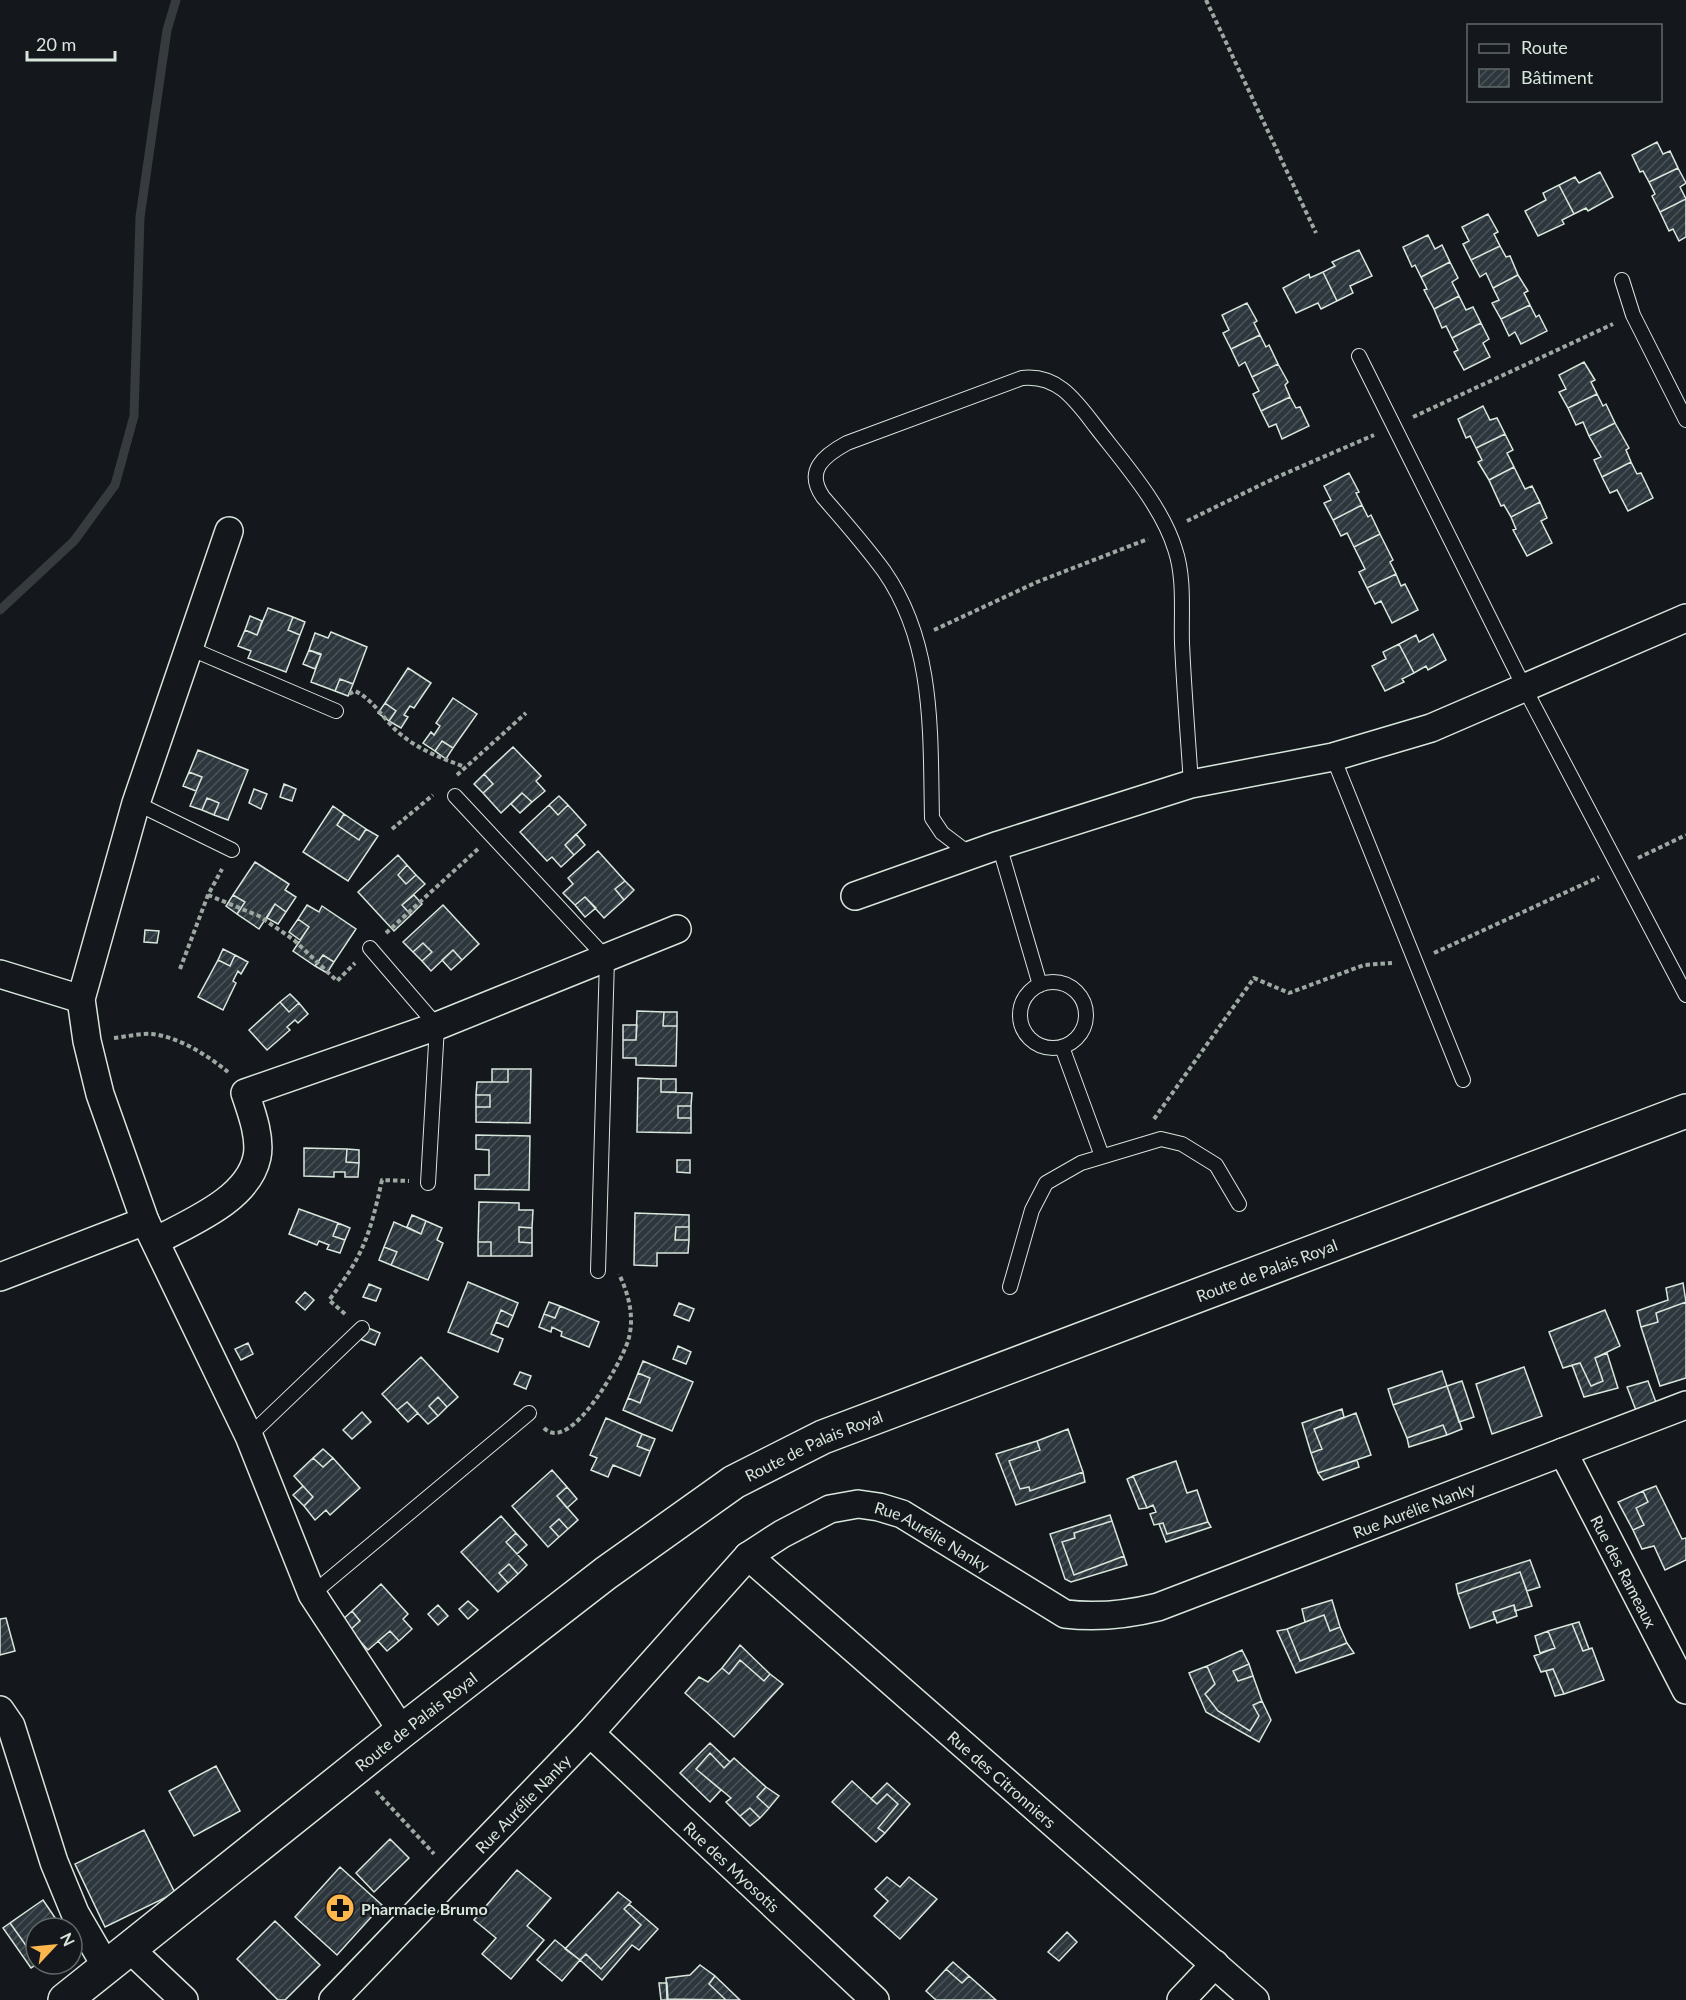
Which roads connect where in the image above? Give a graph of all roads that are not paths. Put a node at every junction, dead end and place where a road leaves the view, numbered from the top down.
1 (1622, 280) dead end
2 (1359, 356) dead end
3 (1686, 420) edge
4 (229, 531) dead end
5 (1684, 624) edge
6 (189, 648) junction
7 (1525, 689) junction
8 (336, 711) road end
9 (1333, 757) junction
10 (1191, 784) junction
11 (455, 796) dead end
12 (136, 803) junction
13 (999, 845) junction
14 (232, 850) road end
15 (971, 855) junction
16 (855, 896) dead end
17 (678, 929) dead end
18 (370, 948) road end
19 (607, 959) junction
20 (0, 974) edge
21 (1040, 984) junction
22 (1686, 995) edge
23 (81, 999) junction
24 (437, 1026) junction
25 (1062, 1047) junction
26 (1463, 1080) dead end
27 (1686, 1111) edge
28 (1102, 1156) junction
29 (428, 1183) road end
30 (1239, 1204) dead end
31 (151, 1231) junction
32 (598, 1271) road end
33 (0, 1277) edge
34 (1010, 1287) dead end
35 (362, 1328) road end
36 (1686, 1405) edge
37 (529, 1413) road end
38 (249, 1436) junction
39 (1563, 1452) junction
40 (748, 1556) junction
41 (312, 1594) junction
42 (1686, 1690) edge
43 (0, 1710) edge
44 (402, 1731) junction
45 (590, 1733) junction
46 (119, 1959) junction
47 (1215, 1964) junction
48 (65, 2000) edge
49 (184, 2000) edge
50 (333, 2000) edge
51 (875, 2000) edge
52 (1181, 2000) edge
53 (1255, 2000) edge

1 - 3 lane
2 - 7 lane
4 - 6 street
5 - 7 street
6 - 8 lane
6 - 12 street
7 - 9 street
7 - 22 lane
9 - 10 street
9 - 26 lane
10 - 13 street
10 - 15 lane
11 - 19 lane
12 - 14 lane
12 - 23 street
13 - 15 street
13 - 21 lane
15 - 16 street
17 - 19 street
18 - 24 lane
19 - 24 street
19 - 32 lane
20 - 23 street
21 - 25 lane
21 - 25 lane
23 - 31 street
24 - 29 lane
24 - 31 street
25 - 28 lane
27 - 44 main road, Route de Palais Royal
28 - 30 lane
28 - 34 lane
31 - 33 street
31 - 38 street
35 - 38 lane
36 - 39 street, Rue Aurélie Nanky
37 - 41 lane
38 - 41 street
39 - 40 street, Rue Aurélie Nanky
39 - 42 street, Rue des Rameaux
40 - 45 street, Rue Aurélie Nanky
40 - 47 street, Rue des Citronniers
41 - 44 street
43 - 46 street
44 - 46 main road, Route de Palais Royal
45 - 50 street, Rue Aurélie Nanky
45 - 51 street, Rue des Myosotis
46 - 48 main road, Route de Palais Royal
46 - 49 street
47 - 52 street
47 - 53 street, Rue des Citronniers

